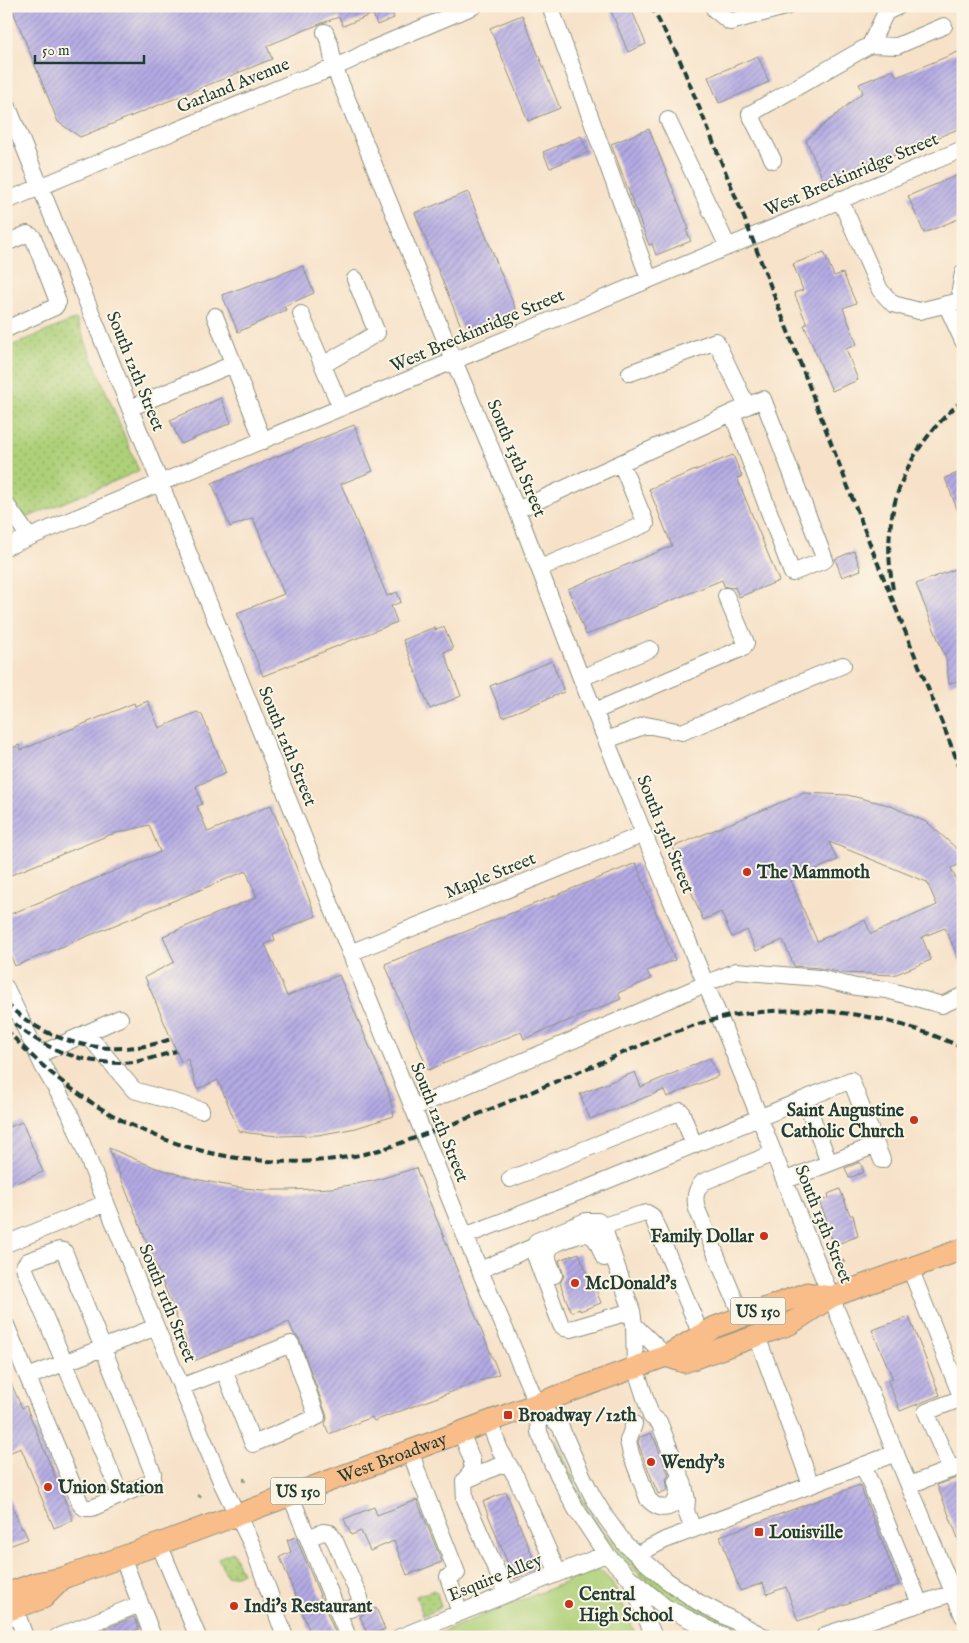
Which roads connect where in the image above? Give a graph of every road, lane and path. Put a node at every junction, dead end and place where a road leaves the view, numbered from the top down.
1 (474, 6) edge
2 (550, 6) edge
3 (713, 6) edge
4 (788, 6) edge
5 (886, 8) edge
6 (944, 26) dead end
7 (325, 32) dead end
8 (870, 45) junction
9 (334, 67) junction
10 (6, 102) edge
11 (668, 120) dead end
12 (963, 149) edge
13 (773, 160) dead end
14 (41, 186) junction
15 (840, 199) junction
16 (6, 201) edge
17 (6, 243) edge
18 (728, 247) junction
19 (963, 273) edge
20 (355, 279) dead end
21 (649, 279) junction
22 (963, 295) edge
23 (963, 299) edge
24 (946, 304) junction
25 (301, 314) dead end
26 (215, 316) dead end
27 (6, 329) edge
28 (963, 341) edge
29 (454, 361) junction
30 (233, 364) junction
31 (323, 365) junction
32 (630, 373) dead end
33 (130, 408) junction
34 (341, 408) junction
35 (739, 409) junction
36 (263, 440) junction
37 (621, 463) junction
38 (160, 483) junction
39 (6, 504) edge
40 (517, 510) junction
41 (29, 537) junction
42 (6, 547) edge
43 (540, 568) junction
44 (726, 596) dead end
45 (650, 649) dead end
46 (844, 665) dead end
47 (581, 678) junction
48 (595, 711) junction
49 (607, 740) junction
50 (644, 834) junction
51 (350, 953) junction
52 (706, 984) junction
53 (6, 988) edge
54 (962, 996) edge
55 (120, 1018) dead end
56 (86, 1033) junction
57 (38, 1055) junction
58 (413, 1108) junction
59 (201, 1110) dead end
60 (810, 1112) dead end
61 (760, 1117) junction
62 (694, 1144) junction
63 (876, 1145) junction
64 (774, 1153) junction
65 (882, 1160) dead end
66 (830, 1163) junction
67 (510, 1179) dead end
68 (786, 1180) junction
69 (106, 1203) junction
70 (603, 1226) junction
71 (466, 1236) junction
72 (6, 1244) edge
73 (535, 1246) junction
74 (963, 1249) edge
75 (910, 1268) junction
76 (480, 1270) junction
77 (619, 1273) junction
78 (832, 1297) junction
79 (742, 1317) junction
80 (633, 1318) junction
81 (6, 1325) edge
82 (156, 1327) junction
83 (574, 1328) junction
84 (701, 1335) junction
85 (757, 1336) junction
86 (104, 1348) junction
87 (666, 1356) junction
88 (64, 1363) junction
89 (636, 1367) junction
90 (224, 1370) junction
91 (28, 1377) junction
92 (182, 1387) junction
93 (962, 1400) edge
94 (537, 1404) junction
95 (651, 1416) junction
96 (489, 1422) junction
97 (634, 1424) junction
98 (461, 1432) junction
99 (668, 1446) junction
100 (410, 1450) junction
101 (896, 1453) junction
102 (508, 1462) junction
103 (863, 1465) junction
104 (957, 1467) edge
105 (244, 1478) dead end
106 (464, 1481) junction
107 (245, 1484) dead end
108 (811, 1485) junction
109 (909, 1485) junction
110 (290, 1494) junction
111 (121, 1496) junction
112 (198, 1496) dead end
113 (203, 1499) dead end
114 (686, 1511) junction
115 (236, 1514) junction
116 (693, 1529) junction
117 (308, 1538) junction
118 (159, 1544) junction
119 (606, 1554) junction
120 (638, 1554) junction
121 (122, 1556) junction
122 (558, 1573) junction
123 (630, 1578) junction
124 (953, 1593) junction
125 (507, 1594) junction
126 (9, 1604) edge
127 (140, 1604) junction
128 (920, 1604) junction
129 (337, 1610) junction
130 (460, 1613) junction
131 (963, 1616) edge
132 (825, 1635) dead end
133 (283, 1636) edge
134 (26, 1637) edge
135 (57, 1637) edge
136 (152, 1637) edge
137 (198, 1637) edge
138 (348, 1637) edge
139 (400, 1637) edge
140 (654, 1637) edge
141 (724, 1637) edge
142 (765, 1637) edge

1 - 9 street, Garland Avenue
2 - 21 street
3 - 4 street
5 - 8 street
6 - 8 street
7 - 9 street, South 13th Street
8 - 13 street
9 - 14 street, Garland Avenue
9 - 29 street, South 13th Street
10 - 14 street, South 12th Street
11 - 18 street
12 - 15 street, West Breckinridge Street
14 - 16 street, Garland Avenue
14 - 33 street, South 12th Street
15 - 18 street, West Breckinridge Street
15 - 24 street
17 - 27 street
18 - 21 street, West Breckinridge Street
19 - 22 street
20 - 31 street
21 - 29 street, West Breckinridge Street
23 - 24 street
24 - 28 street
25 - 31 street
26 - 30 street
29 - 34 street, West Breckinridge Street
29 - 40 street, South 13th Street
30 - 33 street
30 - 36 street
31 - 34 street
32 - 35 street
33 - 38 street, South 12th Street
34 - 36 street, West Breckinridge Street
35 - 35 street
35 - 37 street
36 - 38 street, West Breckinridge Street
37 - 40 street
37 - 43 street
38 - 41 street, West Breckinridge Street
38 - 51 street, South 12th Street
39 - 41 street
40 - 43 street, South 13th Street
41 - 42 street, West Breckinridge Street
43 - 47 street, South 13th Street
44 - 48 street
45 - 47 street
46 - 49 street
47 - 48 street, South 13th Street
48 - 49 street, South 13th Street
49 - 50 street, South 13th Street
50 - 51 street, Maple Street
50 - 52 street, South 13th Street
51 - 58 street, South 12th Street
52 - 54 street
52 - 58 street
52 - 61 street, South 13th Street
53 - 57 street, South 11th Street
55 - 56 street
56 - 57 street
56 - 59 street
57 - 69 street, South 11th Street
58 - 71 street, South 12th Street
60 - 66 street
61 - 62 street
61 - 63 street
61 - 64 street, South 13th Street
62 - 67 street
62 - 71 street
63 - 65 street
63 - 66 street
64 - 68 street, South 13th Street
64 - 79 street
66 - 68 street
68 - 78 street, South 13th Street
69 - 72 street
69 - 82 street, South 11th Street
70 - 73 street
70 - 77 street
70 - 84 street
71 - 76 street, South 12th Street
73 - 76 street
73 - 83 street
74 - 75 main road, West Broadway / US 150
75 - 78 main road, West Broadway / US 150
75 - 93 street
76 - 94 street, South 12th Street
77 - 80 street
77 - 83 street
78 - 79 main road, West Broadway / US 150
78 - 85 main road, West Broadway / US 150
78 - 101 street, South 13th Street
79 - 84 main road, West Broadway / US 150
80 - 83 street
80 - 87 street
80 - 89 street
81 - 91 street
82 - 86 street
82 - 92 street, South 11th Street
84 - 87 main road, West Broadway / US 150
85 - 87 main road, West Broadway / US 150
85 - 108 street
86 - 88 street
86 - 88 street
86 - 111 street
87 - 89 main road, West Broadway / US 150
88 - 91 street
88 - 111 street
89 - 94 main road, West Broadway / US 150
89 - 95 street
90 - 90 street
90 - 92 street
91 - 111 street
92 - 115 street, South 11th Street
93 - 104 street
94 - 96 main road, West Broadway / US 150
94 - 119 street
94 - 120 street
95 - 97 street
95 - 99 street
96 - 98 main road, West Broadway / US 150
96 - 102 street
97 - 99 street
97 - 114 street
98 - 100 main road, West Broadway / US 150
98 - 106 street
99 - 114 street
100 - 110 main road, West Broadway / US 150
100 - 130 street
101 - 103 street
101 - 109 street, South 13th Street
102 - 106 street
102 - 122 street
103 - 108 street
103 - 128 street
104 - 109 street
105 - 107 path
106 - 125 street
108 - 116 street
109 - 124 street, South 13th Street
110 - 115 main road, West Broadway / US 150
110 - 117 street
112 - 113 path
114 - 116 street
115 - 118 main road, West Broadway / US 150
115 - 133 street, South 11th Street
116 - 120 street
117 - 129 street
117 - 129 street
118 - 121 main road, West Broadway / US 150
118 - 137 street
119 - 122 street, Esquire Alley
119 - 123 street
120 - 142 street
121 - 126 main road, West Broadway / US 150
121 - 127 street
122 - 125 street, Esquire Alley
123 - 140 street
123 - 141 street
124 - 128 street
124 - 131 street, South 13th Street
125 - 130 street, Esquire Alley
126 - 134 street
127 - 135 street
127 - 136 street
128 - 132 street
129 - 138 street
130 - 139 street, Esquire Alley

